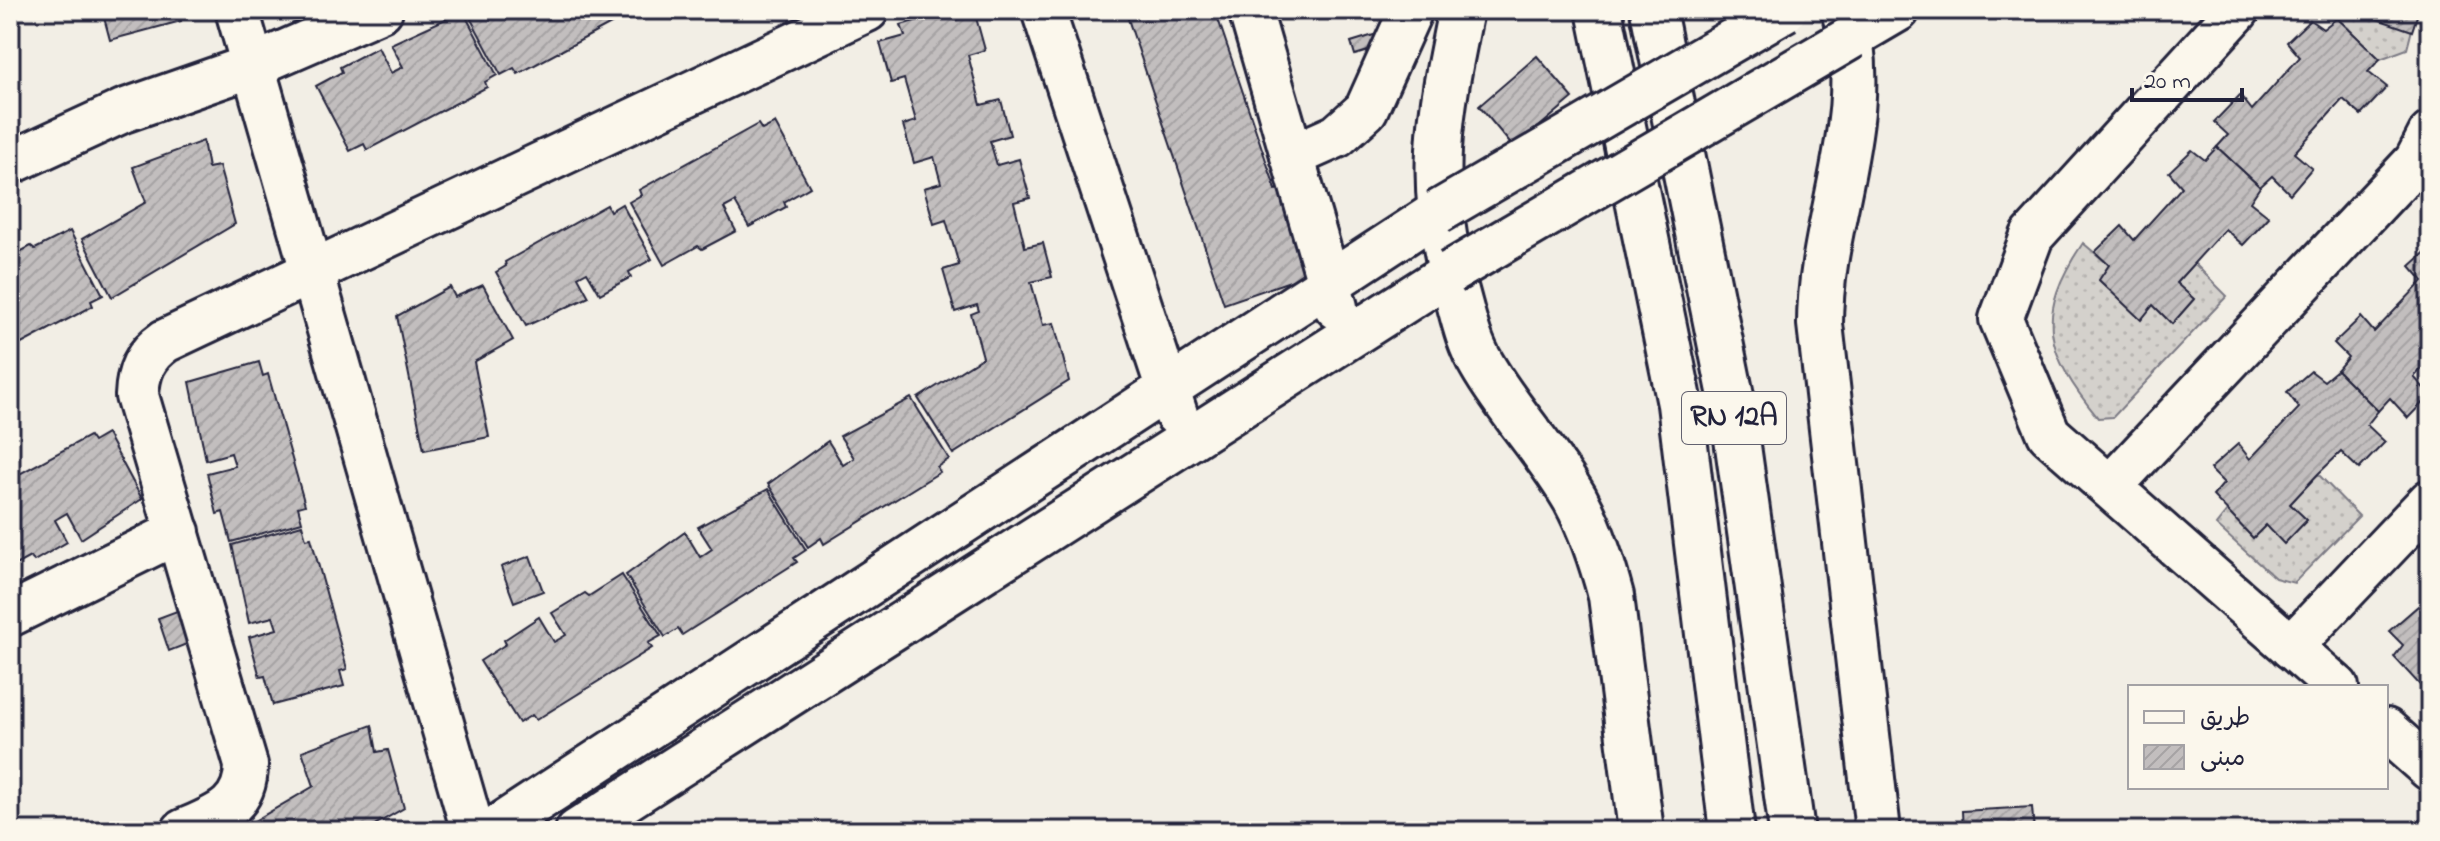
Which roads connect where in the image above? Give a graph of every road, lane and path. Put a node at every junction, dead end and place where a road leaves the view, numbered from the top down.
1 (237, 10) edge
2 (381, 10) edge
3 (867, 10) edge
4 (1043, 10) edge
5 (1250, 10) edge
6 (1411, 10) edge
7 (1461, 10) edge
8 (1599, 10) edge
9 (1653, 10) edge
10 (1785, 10) edge
11 (1898, 10) edge
12 (2238, 10) edge
13 (1848, 24) edge
14 (252, 66) junction
15 (2430, 134) edge
16 (1292, 156) junction
17 (10, 163) edge
18 (1438, 212) junction
19 (1451, 272) junction
20 (313, 274) junction
21 (1329, 282) junction
22 (1345, 338) junction
23 (1167, 387) junction
24 (1185, 442) junction
25 (2110, 487) junction
26 (2430, 501) edge
27 (178, 532) junction
28 (10, 615) edge
29 (2291, 647) junction
30 (2335, 685) edge
31 (2388, 732) edge
32 (2430, 769) edge
33 (183, 831) edge
34 (473, 831) edge
35 (491, 831) edge
36 (577, 831) edge
37 (1641, 831) edge
38 (1732, 831) edge
39 (1792, 831) edge
40 (1878, 831) edge

1 - 14 street
2 - 14 street
3 - 20 street
4 - 23 street
5 - 16 street
6 - 16 street
7 - 18 highway
8 - 38 highway, RN 12A
9 - 39 highway, RN 12A
10 - 18 street, bridge
11 - 13 street
12 - 25 street
13 - 19 street, bridge
13 - 40 highway
14 - 17 street
14 - 20 street
15 - 25 street
16 - 21 street
18 - 19 highway
18 - 21 street
19 - 22 street
19 - 37 highway
20 - 27 street
20 - 34 street
21 - 22 street
21 - 23 street
22 - 24 street
23 - 24 street
23 - 35 street
24 - 36 street
25 - 29 street
26 - 29 street
27 - 28 street
27 - 33 street
29 - 30 street
31 - 32 street

